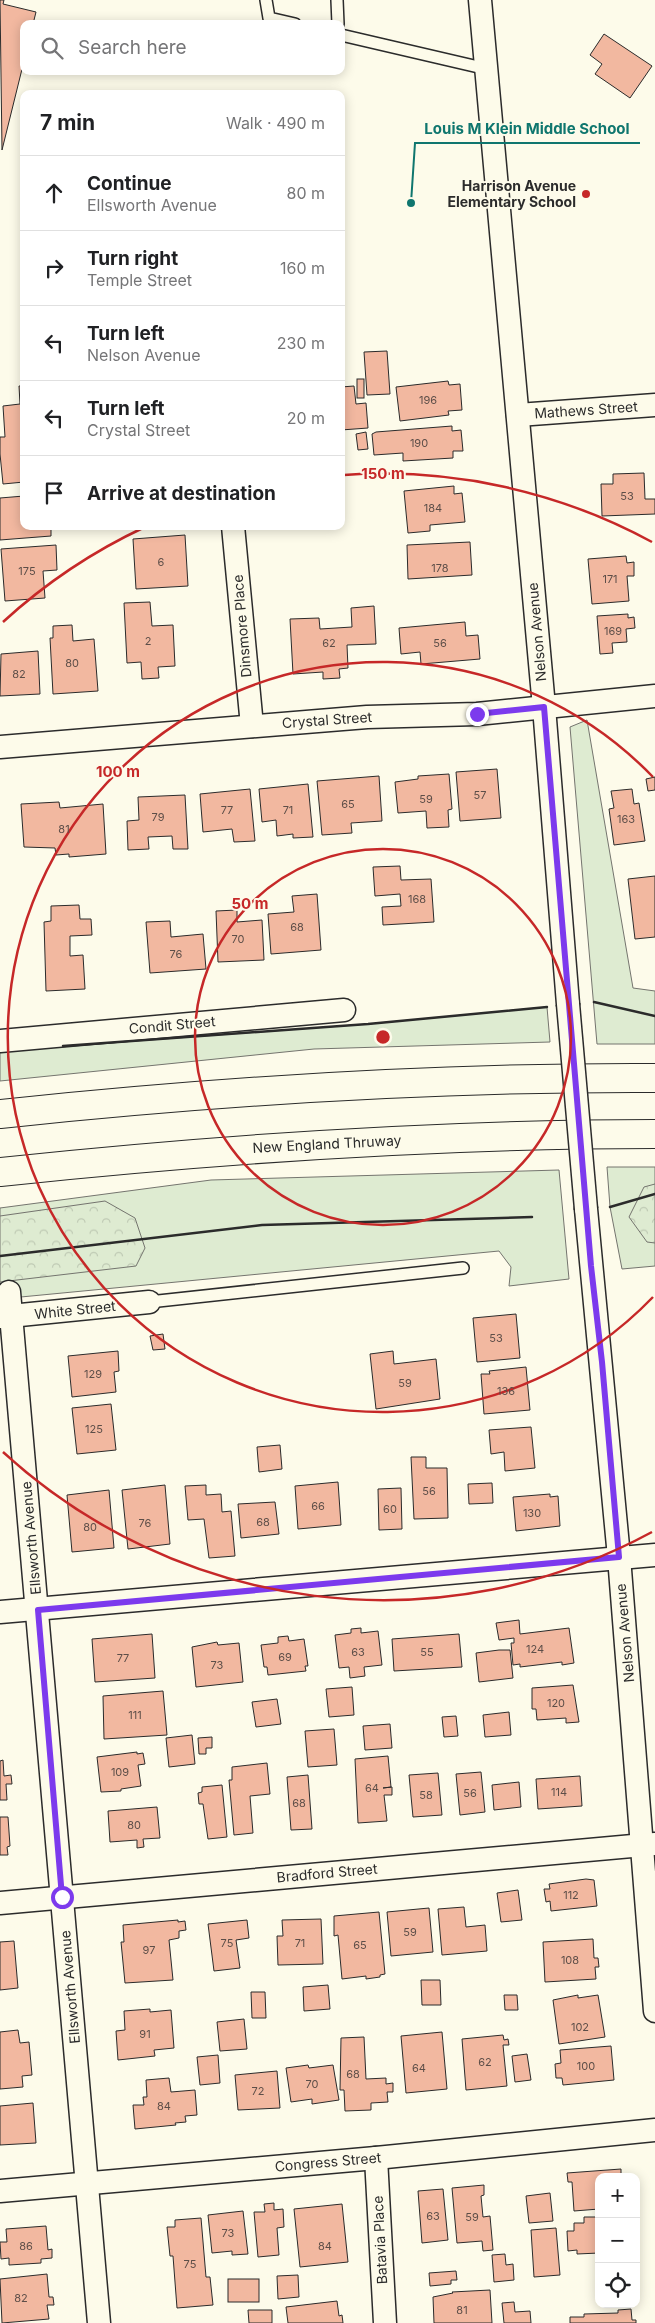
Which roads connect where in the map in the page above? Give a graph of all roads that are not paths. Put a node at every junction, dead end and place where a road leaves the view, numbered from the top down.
1 (266, 0) edge
2 (337, 0) edge
3 (480, 0) edge
4 (278, 20) edge
5 (338, 20) edge
6 (345, 36) edge
7 (487, 69) junction
8 (655, 405) edge
9 (518, 415) junction
10 (233, 530) edge
11 (655, 696) edge
12 (544, 707) junction
13 (252, 726) junction
14 (0, 748) edge
15 (344, 1010) dead end
16 (0, 1041) edge
17 (655, 1078) edge
18 (0, 1114) edge
19 (655, 1134) edge
20 (0, 1172) edge
21 (463, 1268) dead end
22 (9, 1292) dead end
23 (149, 1302) joint
24 (6, 1317) edge
25 (655, 1555) edge
26 (619, 1557) junction
27 (38, 1610) junction
28 (0, 1612) edge
29 (648, 1845) edge
30 (62, 1897) junction
31 (0, 1903) edge
32 (655, 2011) edge
33 (655, 2130) edge
34 (376, 2158) junction
35 (87, 2183) junction
36 (0, 2191) edge
37 (99, 2323) edge
38 (385, 2323) edge

1 - 4 lane
2 - 5 lane
3 - 7 street, Nelson Avenue
6 - 7 lane
7 - 9 street, Nelson Avenue
8 - 9 street, Mathews Street
9 - 12 street, Nelson Avenue
10 - 13 street, Dinsmore Place
11 - 12 street, Crystal Street
12 - 13 street, Crystal Street
12 - 26 street, Nelson Avenue, bridge
13 - 14 street, Crystal Street
15 - 16 street, Condit Street
17 - 18 highway
19 - 20 highway, New England Thruway
21 - 23 lane
22 - 24 street, Ellsworth Avenue
23 - 24 street, White Street
24 - 27 street, Ellsworth Avenue
25 - 26 street
26 - 27 street
26 - 29 street, Nelson Avenue
27 - 28 street
27 - 30 street, Ellsworth Avenue
29 - 30 street, Bradford Street
29 - 32 street, Nelson Avenue
30 - 31 street, Bradford Street
30 - 35 street, Ellsworth Avenue
33 - 34 street, Congress Street
34 - 35 street, Congress Street
34 - 38 street, Batavia Place
35 - 36 street, Congress Street
35 - 37 street, Ellsworth Avenue

